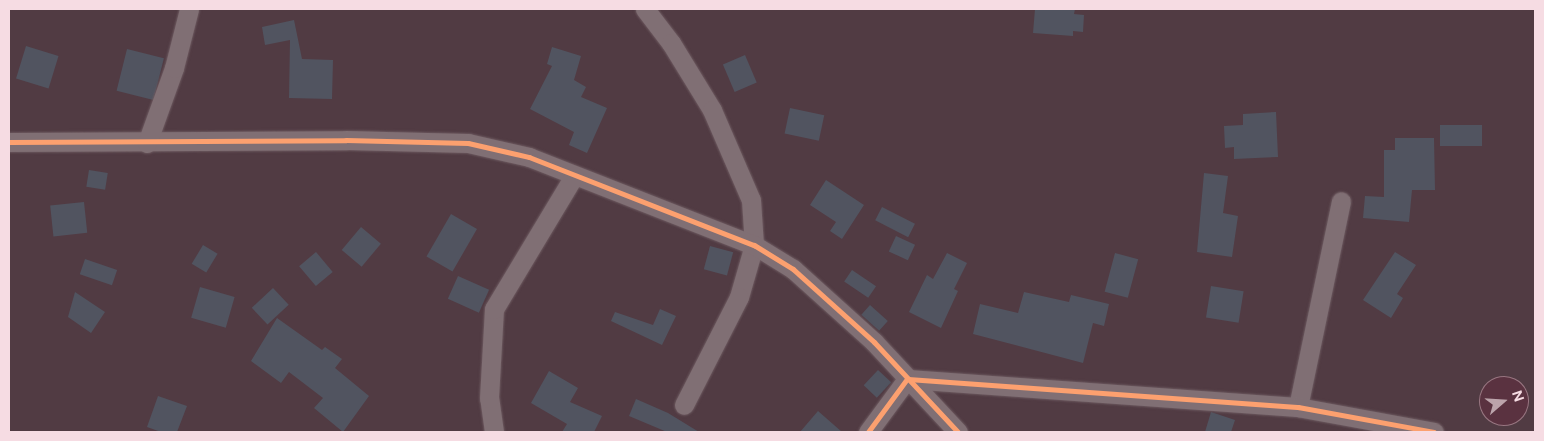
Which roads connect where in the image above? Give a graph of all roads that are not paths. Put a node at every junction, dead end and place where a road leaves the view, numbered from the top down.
1 (189, 9) edge
2 (645, 9) edge
3 (9, 142) edge
4 (148, 143) junction
5 (574, 176) junction
6 (1341, 201) dead end
7 (754, 244) junction
8 (907, 380) junction
9 (684, 404) dead end
10 (1298, 407) junction
11 (494, 432) edge
12 (868, 432) edge
13 (958, 432) edge
14 (1434, 432) edge

1 - 4 street
2 - 7 street
3 - 4 street
4 - 5 street
5 - 7 street
5 - 11 street
6 - 10 street
7 - 8 street
7 - 9 street
8 - 10 street
8 - 12 street
8 - 13 street
10 - 14 street

